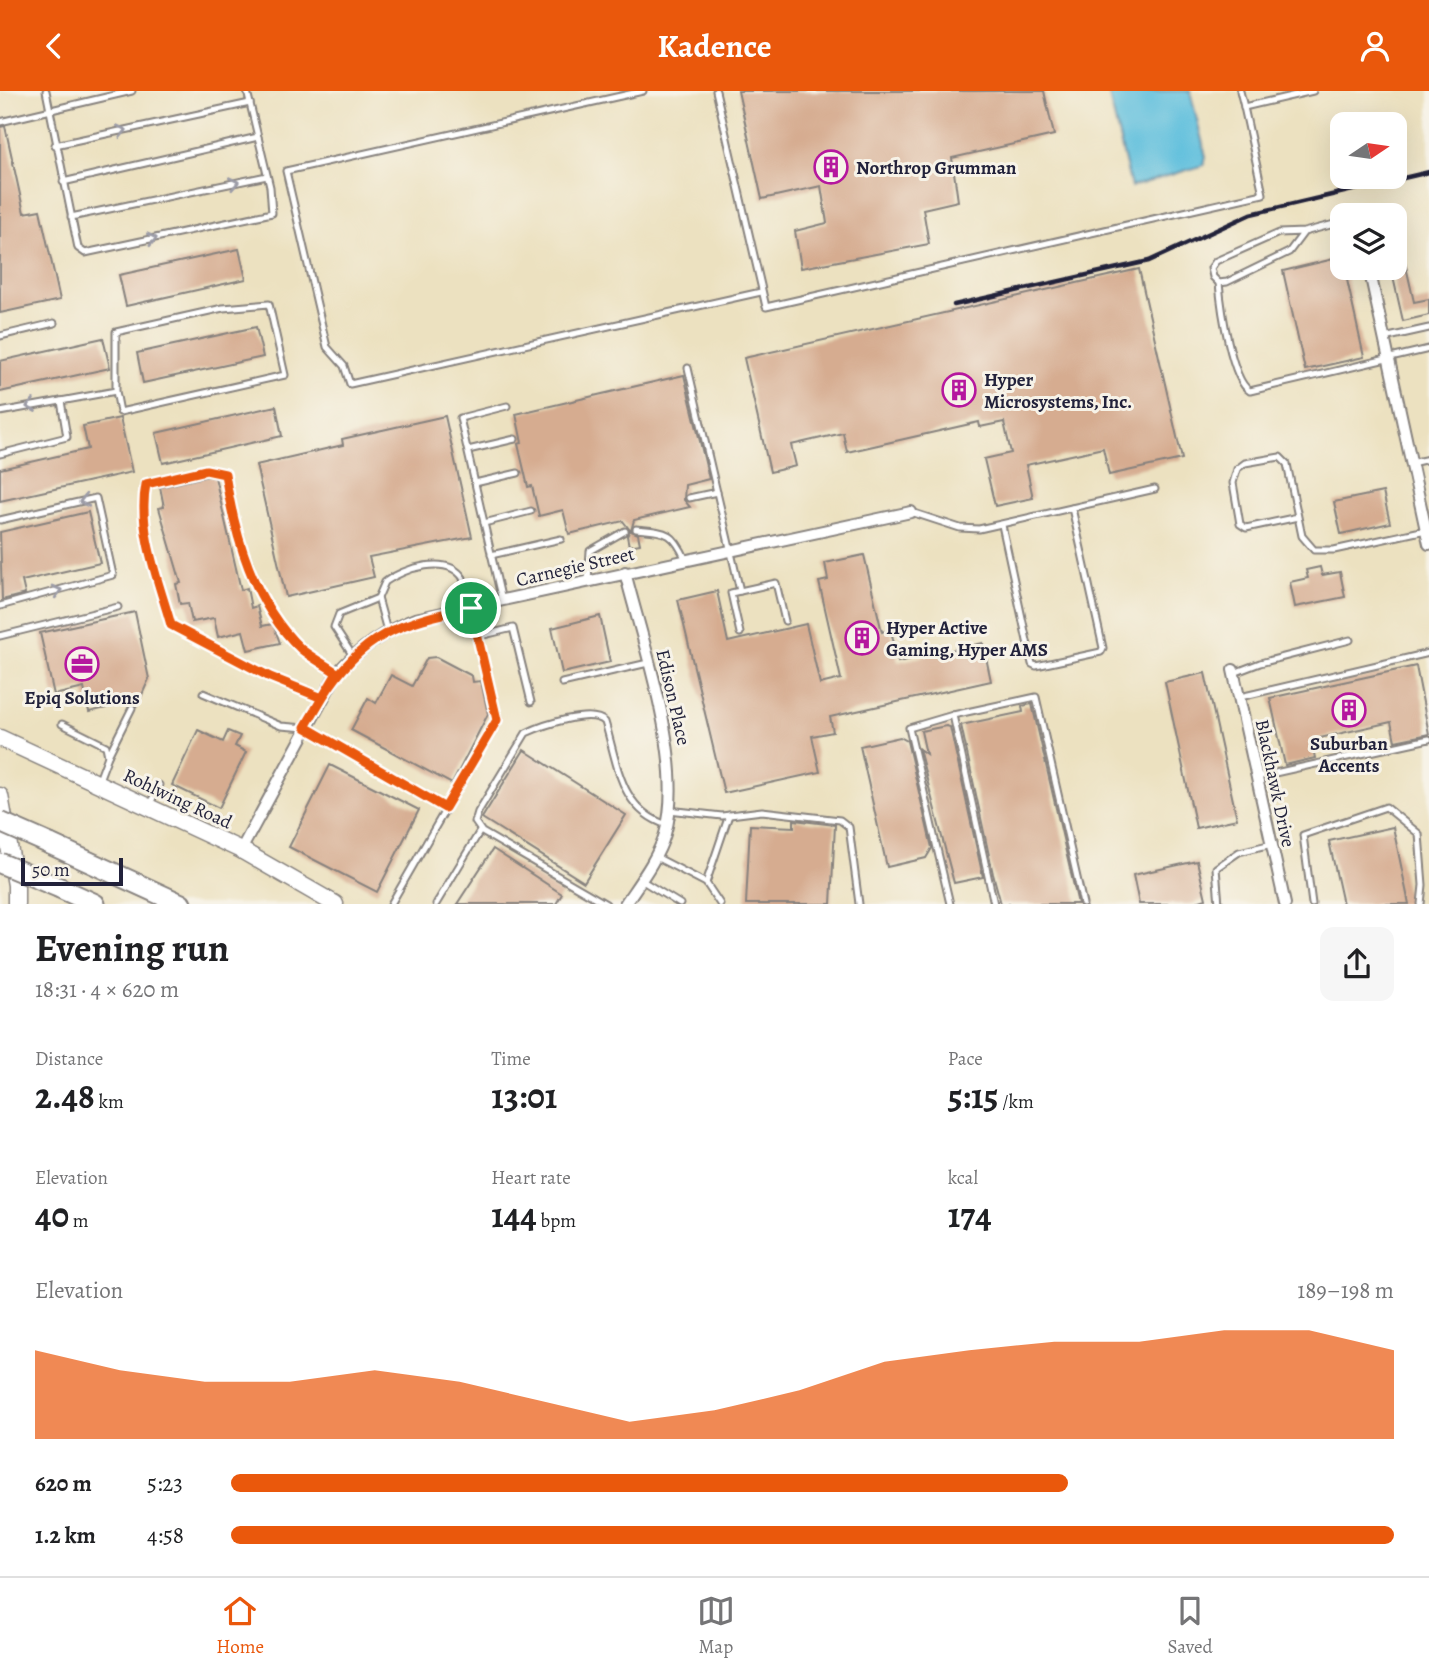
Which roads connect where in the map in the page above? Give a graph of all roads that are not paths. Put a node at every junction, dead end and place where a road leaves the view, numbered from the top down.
1 (46, 91) edge
2 (94, 91) edge
3 (132, 91) edge
4 (247, 91) edge
5 (643, 91) edge
6 (716, 91) edge
7 (1240, 91) edge
8 (1313, 91) edge
9 (96, 100) junction
10 (250, 103) junction
11 (1244, 107) junction
12 (49, 111) junction
13 (0, 122) edge
14 (258, 137) junction
15 (55, 145) junction
16 (267, 176) junction
17 (63, 182) junction
18 (71, 217) junction
19 (1330, 225) edge
20 (1304, 232) junction
21 (1372, 280) edge
22 (1219, 283) junction
23 (761, 292) junction
24 (54, 323) dead end
25 (1429, 328) edge
26 (0, 336) edge
27 (1384, 338) junction
28 (1429, 349) edge
29 (1388, 358) junction
30 (688, 368) dead end
31 (116, 391) junction
32 (61, 401) junction
33 (507, 406) dead end
34 (0, 412) edge
35 (515, 439) dead end
36 (468, 450) junction
37 (0, 454) edge
38 (1429, 459) edge
39 (1411, 463) junction
40 (519, 473) dead end
41 (475, 483) junction
42 (1155, 489) dead end
43 (717, 492) junction
44 (690, 498) dead end
45 (1072, 508) junction
46 (531, 511) dead end
47 (911, 512) joint
48 (1298, 517) junction
49 (0, 520) edge
50 (484, 523) junction
51 (1002, 525) junction
52 (636, 529) dead end
53 (1426, 530) junction
54 (625, 531) dead end
55 (561, 540) dead end
56 (1429, 544) edge
57 (730, 550) junction
58 (491, 555) junction
59 (686, 559) junction
60 (625, 572) junction
61 (588, 581) junction
62 (740, 591) junction
63 (378, 598) junction
64 (502, 601) junction
65 (0, 606) edge
66 (118, 607) dead end
67 (471, 608) junction
68 (785, 621) dead end
69 (387, 631) junction
70 (740, 633) dead end
71 (0, 636) edge
72 (477, 636) junction
73 (1350, 640) dead end
74 (1429, 653) edge
75 (353, 656) junction
76 (648, 663) junction
77 (1234, 672) joint
78 (337, 673) junction
79 (562, 683) dead end
80 (204, 693) dead end
81 (322, 698) junction
82 (1240, 698) junction
83 (531, 702) dead end
84 (132, 708) dead end
85 (953, 715) junction
86 (62, 724) dead end
87 (305, 727) junction
88 (0, 738) edge
89 (1429, 739) edge
90 (108, 756) junction
91 (1257, 777) junction
92 (98, 783) junction
93 (159, 785) dead end
94 (0, 796) edge
95 (149, 807) junction
96 (445, 808) junction
97 (669, 810) junction
98 (729, 815) junction
99 (0, 822) edge
100 (667, 825) junction
101 (480, 831) junction
102 (1419, 834) junction
103 (1429, 837) edge
104 (1272, 844) junction
105 (242, 850) junction
106 (654, 856) junction
107 (0, 863) edge
108 (641, 880) junction
109 (706, 883) junction
110 (16, 904) edge
111 (95, 904) edge
112 (181, 904) edge
113 (335, 904) edge
114 (391, 904) edge
115 (436, 904) edge
116 (606, 904) edge
117 (625, 904) edge
118 (680, 904) edge
119 (720, 904) edge
120 (859, 904) edge
121 (950, 904) edge
122 (994, 904) edge
123 (1083, 904) edge
124 (1219, 904) edge
125 (1285, 904) edge
126 (1312, 904) edge
127 (1421, 904) edge

1 - 12 lane
2 - 9 lane
3 - 9 lane
4 - 10 lane
5 - 23 lane
6 - 23 lane
7 - 11 lane
8 - 11 lane
9 - 12 lane
10 - 14 lane
15 -> 10 lane
11 - 23 lane
12 - 13 lane
12 - 15 lane
14 - 16 lane
14 - 17 lane
15 - 17 lane
18 -> 16 lane
18 -> 16 lane
17 - 18 lane
19 - 20 lane
20 - 22 lane
20 - 22 lane
21 - 27 street
22 - 29 lane
24 - 26 lane
25 - 27 lane
27 - 29 street
28 - 29 lane
29 - 39 street
30 - 43 lane
31 - 31 lane
31 - 32 lane
32 -> 34 lane
32 - 37 lane
33 - 36 lane
35 - 36 lane
36 - 41 lane
38 - 39 lane
39 - 53 street
40 - 41 lane
41 - 50 lane
42 - 45 lane
43 - 44 lane
43 - 57 lane
45 - 51 lane
45 - 51 lane
46 - 50 lane
47 - 51 lane
47 - 57 street, Carnegie Street
48 - 48 lane
48 - 53 lane
65 -> 49 lane
50 - 58 lane
52 - 59 lane
53 - 56 street
54 - 61 lane
55 - 58 lane
57 - 59 street, Carnegie Street
57 - 62 lane
58 - 64 lane
59 - 60 street, Carnegie Street
60 - 61 street, Carnegie Street
60 - 76 street, Edison Place
61 - 64 street, Carnegie Street
62 - 68 lane
62 - 70 lane
63 - 67 lane
63 - 69 lane
63 - 75 lane
64 - 67 street, Carnegie Street
66 - 71 lane
67 - 69 street, Carnegie Street
67 - 72 lane
69 - 75 street, Carnegie Street
72 - 83 lane
72 - 96 lane
73 - 77 lane
74 - 82 lane
75 - 78 street, Carnegie Street
76 - 79 lane
76 - 97 street, Edison Place
77 - 82 street, Blackhawk Drive
78 - 81 street, Carnegie Street
78 - 81 lane
80 - 87 lane
81 - 87 street, Carnegie Street
82 - 91 street, Blackhawk Drive
84 - 90 lane
85 - 121 lane
85 - 122 lane
85 - 123 lane
86 - 90 lane
87 - 96 lane
87 - 105 street, Carnegie Street
88 - 92 main road, Rohlwing Road
89 - 91 lane
90 - 92 lane
91 - 104 street, Blackhawk Drive
92 - 95 main road, Rohlwing Road
93 - 95 lane
94 - 110 main road
95 - 105 main road, Rohlwing Road
96 - 114 lane
97 - 98 lane
97 - 100 street, Edison Place
98 - 109 lane
98 - 120 lane
99 - 112 highway, bridge
100 - 101 lane
100 - 106 street, Edison Place
101 - 115 lane
101 - 116 lane
102 - 103 lane
102 - 126 lane
102 - 127 lane
104 - 124 lane
104 - 125 street, Blackhawk Drive
105 - 113 main road, Rohlwing Road
106 - 108 street, Edison Place
106 - 109 lane
107 - 111 highway, bridge
108 - 117 street, Edison Place
108 - 118 lane
109 - 119 lane

